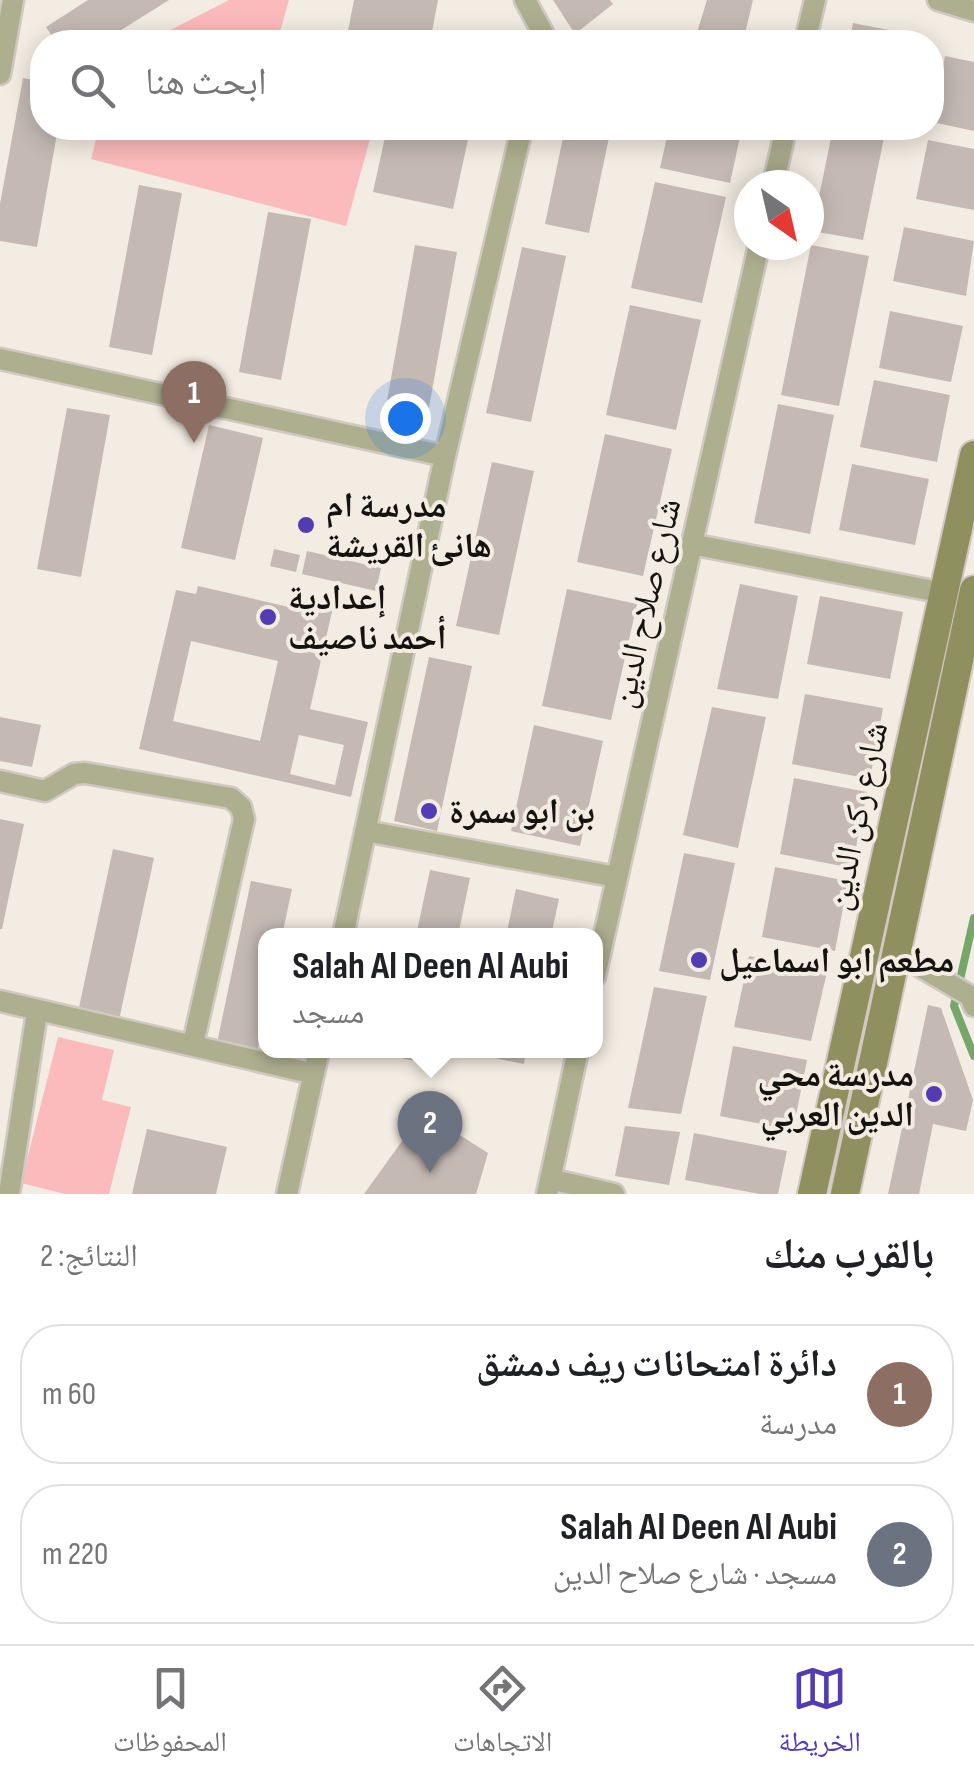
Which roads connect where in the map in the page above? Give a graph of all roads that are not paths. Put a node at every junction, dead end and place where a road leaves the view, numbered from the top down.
1 (13, 0) edge
2 (525, 0) edge
3 (814, 0) edge
4 (938, 0) edge
5 (974, 11) edge
6 (541, 30) edge
7 (808, 30) edge
8 (0, 74) edge
9 (519, 140) edge
10 (783, 140) edge
11 (776, 170) edge
12 (756, 260) edge
13 (0, 359) edge
14 (974, 455) edge
15 (445, 456) junction
16 (691, 544) junction
17 (974, 590) edge
18 (944, 593) junction
19 (0, 781) edge
20 (365, 832) junction
21 (617, 878) junction
22 (345, 928) edge
23 (603, 940) edge
24 (897, 953) junction
25 (0, 1001) edge
26 (972, 1001) edge
27 (37, 1012) junction
28 (193, 1044) junction
29 (317, 1058) edge
30 (576, 1058) edge
31 (314, 1074) junction
32 (548, 1187) edge
33 (9, 1194) edge
34 (287, 1194) edge
35 (614, 1194) edge
36 (812, 1194) edge
37 (846, 1194) edge

1 - 8 street
2 - 6 street
3 - 7 street
4 - 5 street
9 - 15 street
10 - 11 street
12 - 16 street, شارع صلاح الدين
13 - 15 street
14 - 18 main road, شارع ركن الدين
15 - 20 street
16 - 18 street
16 - 21 street, شارع صلاح الدين
17 - 24 main road, شارع ركن الدين
18 - 36 main road, شارع ركن الدين
19 - 28 street
20 - 21 street
20 - 22 street
21 - 23 street, شارع صلاح الدين
24 - 26 street
24 - 37 main road, شارع ركن الدين
25 - 27 street
27 - 28 street
27 - 33 street
28 - 31 street
29 - 31 street
30 - 32 street
31 - 34 street
32 - 35 street

